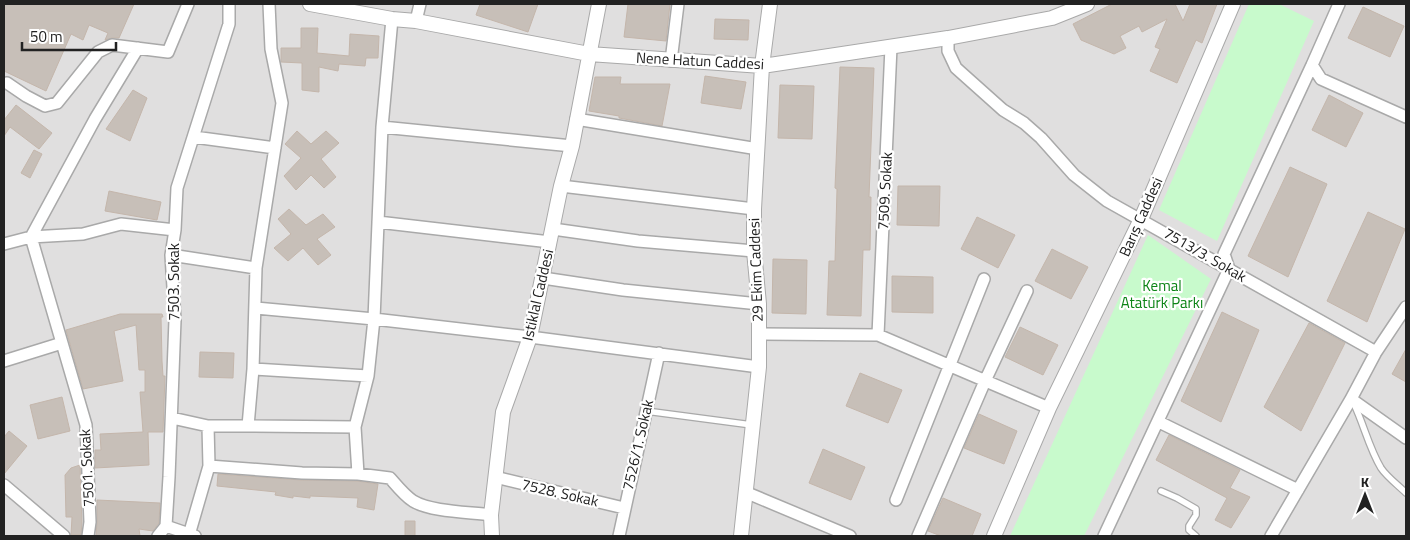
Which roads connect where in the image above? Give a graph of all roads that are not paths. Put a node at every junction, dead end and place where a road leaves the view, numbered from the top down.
1 (188, 4) edge
2 (229, 4) edge
3 (269, 4) edge
4 (310, 4) edge
5 (420, 4) edge
6 (599, 4) edge
7 (678, 4) edge
8 (770, 4) edge
9 (1087, 4) edge
10 (1233, 4) edge
11 (1339, 4) edge
12 (327, 5) edge
13 (392, 19) junction
14 (416, 21) junction
15 (948, 38) junction
16 (891, 47) junction
17 (138, 48) junction
18 (589, 54) junction
19 (671, 61) junction
20 (1312, 65) junction
21 (762, 66) junction
22 (5, 83) edge
23 (1406, 117) edge
24 (576, 119) junction
25 (382, 127) junction
26 (194, 137) junction
27 (572, 146) junction
28 (275, 148) junction
29 (758, 149) junction
30 (561, 186) junction
31 (754, 208) junction
32 (1141, 219) junction
33 (378, 222) junction
34 (175, 230) junction
35 (552, 235) junction
36 (31, 237) junction
37 (4, 244) edge
38 (754, 251) junction
39 (171, 255) junction
40 (256, 268) junction
41 (1229, 269) junction
42 (543, 278) junction
43 (984, 279) dead end
44 (1027, 291) dead end
45 (759, 304) junction
46 (1406, 307) edge
47 (256, 308) junction
48 (374, 319) junction
49 (758, 334) junction
50 (878, 335) junction
51 (530, 336) junction
52 (62, 343) junction
53 (1376, 352) junction
54 (659, 354) junction
55 (4, 361) edge
56 (950, 366) junction
57 (759, 367) junction
58 (253, 369) junction
59 (368, 376) junction
60 (986, 381) junction
61 (1351, 399) junction
62 (1049, 408) junction
63 (646, 411) junction
64 (172, 418) junction
65 (1159, 422) junction
66 (752, 425) junction
67 (208, 426) junction
68 (248, 426) junction
69 (355, 427) junction
70 (1406, 438) edge
71 (208, 466) junction
72 (358, 474) junction
73 (495, 477) junction
74 (4, 485) edge
75 (1298, 490) junction
76 (1161, 491) dead end
77 (745, 492) junction
78 (1406, 493) edge
79 (896, 500) dead end
80 (624, 508) junction
81 (492, 515) junction
82 (166, 526) junction
83 (192, 535) edge
84 (64, 536) edge
85 (88, 536) edge
86 (158, 536) edge
87 (492, 536) edge
88 (619, 536) edge
89 (741, 536) edge
90 (850, 536) edge
91 (918, 536) edge
92 (994, 536) edge
93 (1104, 536) edge
94 (1196, 536) edge
95 (1271, 536) edge

1 - 17 street
2 - 26 street, 7503. Sokak
3 - 28 street
4 - 12 street, Nene Hatun Caddesi
5 - 14 street
6 - 18 street, Istiklal Caddesi
7 - 19 street
8 - 21 street, 29 Ekim Caddesi
9 - 15 street, Nene Hatun Caddesi
10 - 32 street, Barış Caddesi
11 - 20 street
12 - 13 street, Nene Hatun Caddesi
13 - 14 street, Nene Hatun Caddesi
13 - 25 street
14 - 18 street, Nene Hatun Caddesi
15 - 16 street, Nene Hatun Caddesi
15 - 32 street, 7513/3. Sokak
16 - 21 street, Nene Hatun Caddesi
16 - 50 street, 7509. Sokak
17 - 22 street
17 - 36 street
18 - 19 street, Nene Hatun Caddesi
18 - 24 street, Istiklal Caddesi
19 - 21 street, Nene Hatun Caddesi
20 - 23 street
20 - 41 street
21 - 29 street, 29 Ekim Caddesi
24 - 27 street, Istiklal Caddesi
24 - 29 street
25 - 27 street
25 - 33 street
26 - 28 street
26 - 34 street, 7503. Sokak
27 - 30 street, Istiklal Caddesi
28 - 40 street
29 - 31 street, 29 Ekim Caddesi
30 - 31 street
30 - 35 street, Istiklal Caddesi
31 - 38 street, 29 Ekim Caddesi
32 - 41 street, 7513/3. Sokak
32 - 62 street, Barış Caddesi
33 - 35 street
33 - 48 street
34 - 36 street
34 - 39 street, 7503. Sokak
35 - 38 street
35 - 42 street, Istiklal Caddesi
36 - 37 street
36 - 52 street, 7501. Sokak
38 - 45 street, 29 Ekim Caddesi
39 - 40 street
39 - 64 street, 7503. Sokak
40 - 47 street
41 - 53 street, 7513/3. Sokak
41 - 65 street
42 - 45 street
42 - 51 street, Istiklal Caddesi
43 - 56 street
44 - 60 street
45 - 49 street, 29 Ekim Caddesi
46 - 53 street
47 - 48 street
47 - 58 street
48 - 51 street
48 - 59 street
49 - 50 street
49 - 57 street, 29 Ekim Caddesi
50 - 56 street
51 - 54 street
51 - 73 street, Istiklal Caddesi
52 - 55 street
52 - 85 street, 7501. Sokak
53 - 61 street
54 - 57 street
54 - 63 street, 7526/1. Sokak
56 - 60 street
56 - 79 street
57 - 66 street, 29 Ekim Caddesi
58 - 59 street
58 - 68 street
59 - 69 street
60 - 62 street
60 - 91 street
61 - 70 street
61 - 75 street
61 - 78 lane
62 - 92 street, Barış Caddesi
63 - 66 lane
63 - 80 street, 7526/1. Sokak
64 - 67 street
64 - 82 street, 7503. Sokak
65 - 75 street
65 - 93 street
66 - 77 street, 29 Ekim Caddesi
67 - 68 street
67 - 71 street
68 - 69 street
69 - 72 street
71 - 72 street
71 - 83 street
72 - 81 street
73 - 80 street, 7528. Sokak
73 - 81 street, Istiklal Caddesi
74 - 84 street
75 - 95 street
76 - 94 lane
77 - 89 street, 29 Ekim Caddesi
77 - 90 street
80 - 88 street, 7526/1. Sokak
81 - 87 street, Istiklal Caddesi
82 - 83 street
82 - 86 street

